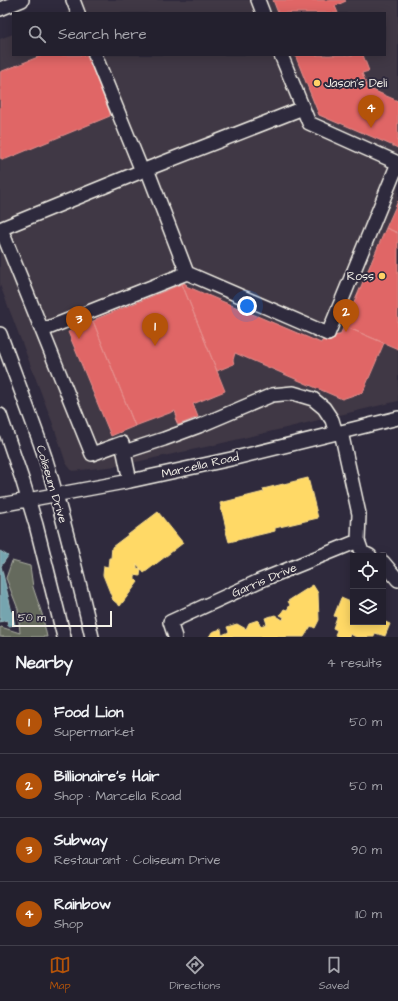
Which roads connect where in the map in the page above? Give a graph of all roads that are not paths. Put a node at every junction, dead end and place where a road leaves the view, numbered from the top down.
1 (22, 0) edge
2 (73, 0) edge
3 (258, 0) edge
4 (0, 9) edge
5 (78, 12) edge
6 (263, 12) edge
7 (95, 56) edge
8 (280, 56) edge
9 (303, 108) junction
10 (144, 170) junction
11 (1, 229) edge
12 (187, 273) junction
13 (43, 330) junction
14 (0, 334) edge
15 (0, 415) edge
16 (398, 418) edge
17 (339, 433) junction
18 (124, 452) junction
19 (130, 481) junction
20 (56, 494) junction
21 (28, 499) junction
22 (0, 505) edge
23 (358, 540) junction
24 (364, 553) edge
25 (386, 566) edge
26 (398, 580) edge
27 (64, 637) edge
28 (92, 637) edge
29 (175, 637) edge

1 - 4 street
2 - 5 street
3 - 6 street
7 - 10 street
8 - 9 street
9 - 10 street
9 - 12 street
10 - 11 street
10 - 12 street
11 - 13 street
12 - 13 street
13 - 18 street
14 - 20 street, Coliseum Drive
15 - 21 street
16 - 17 street, Marcella Road
17 - 18 street
17 - 19 street, Marcella Road
17 - 23 street
18 - 19 street
19 - 20 street, Marcella Road
20 - 21 street, Marcella Road
20 - 28 street, Coliseum Drive
21 - 22 street, Marcella Road
21 - 27 street
23 - 24 street
23 - 29 street, Garris Drive
25 - 26 street

